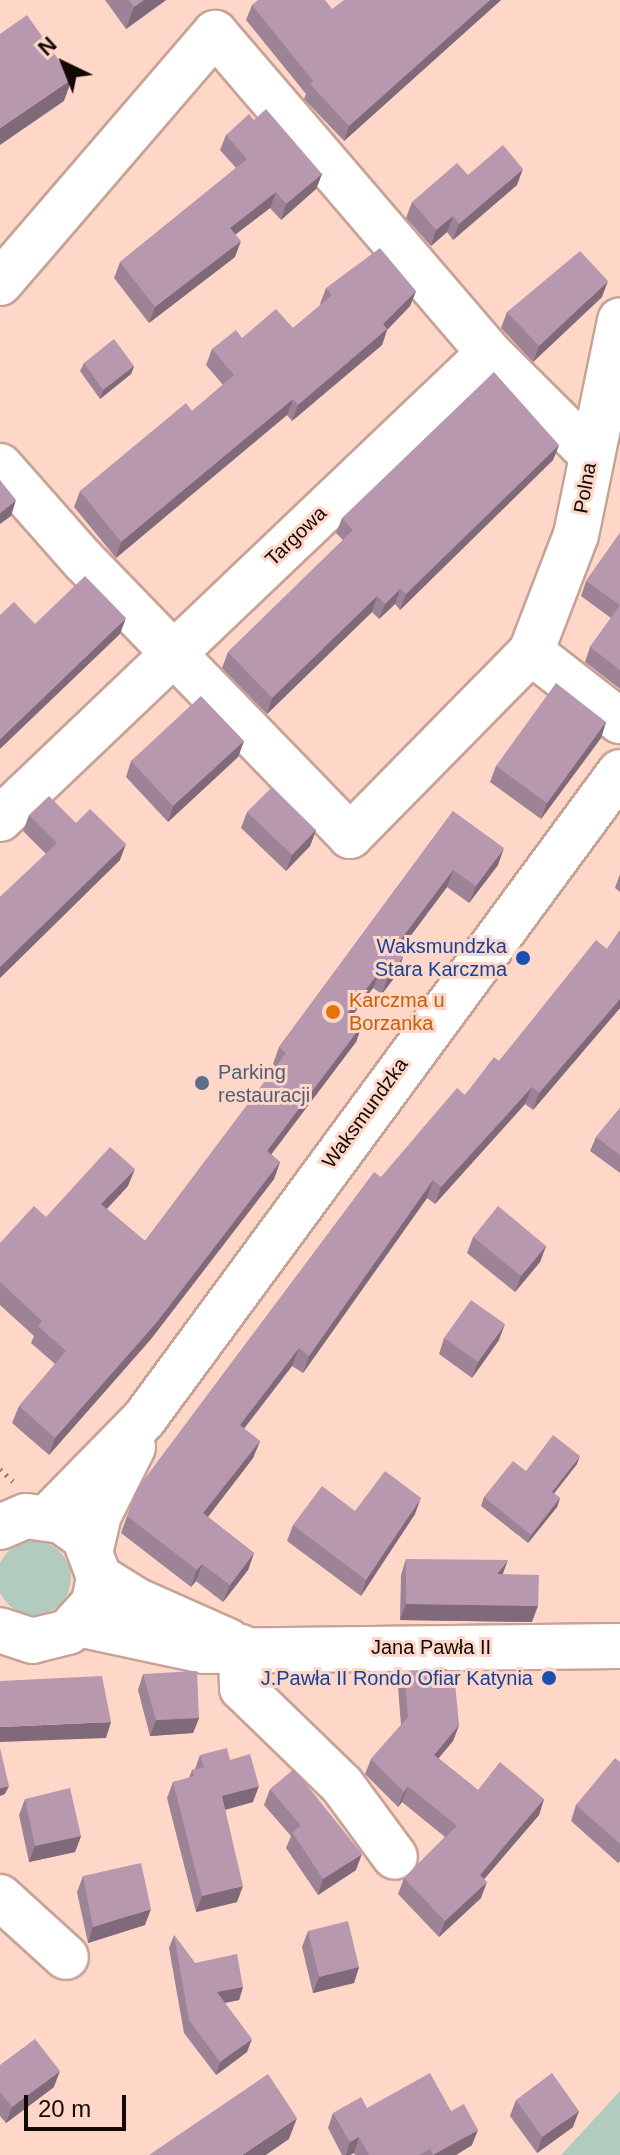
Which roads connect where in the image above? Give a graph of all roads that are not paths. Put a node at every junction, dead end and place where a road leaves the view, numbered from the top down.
1 (0, 283) edge
2 (620, 320) edge
3 (489, 353) junction
4 (591, 454) junction
5 (0, 466) edge
6 (531, 652) junction
7 (174, 653) junction
8 (620, 721) edge
9 (620, 772) edge
10 (0, 819) edge
11 (144, 1419) junction
12 (19, 1514) edge
13 (95, 1563) junction
14 (78, 1624) junction
15 (0, 1630) edge
16 (620, 1646) edge
17 (241, 1647) junction
18 (395, 1857) dead end
19 (0, 1897) edge
20 (66, 1957) dead end

1 - 3 street
2 - 4 street, Polna
3 - 4 street
3 - 7 street, Targowa
4 - 6 street, Polna
5 - 7 street
6 - 7 street, Polna
6 - 8 street
7 - 10 street, Targowa
9 - 11 street, Waksmundzka
11 - 12 street, Waksmundzka
11 - 13 street, Waksmundzka
12 - 13 street, Jana Pawła II
13 - 14 street, Waksmundzka
13 - 17 street, Jana Pawła II
14 - 15 street
14 - 17 street, Jana Pawła II
16 - 17 street, Jana Pawła II
17 - 18 street
19 - 20 street

